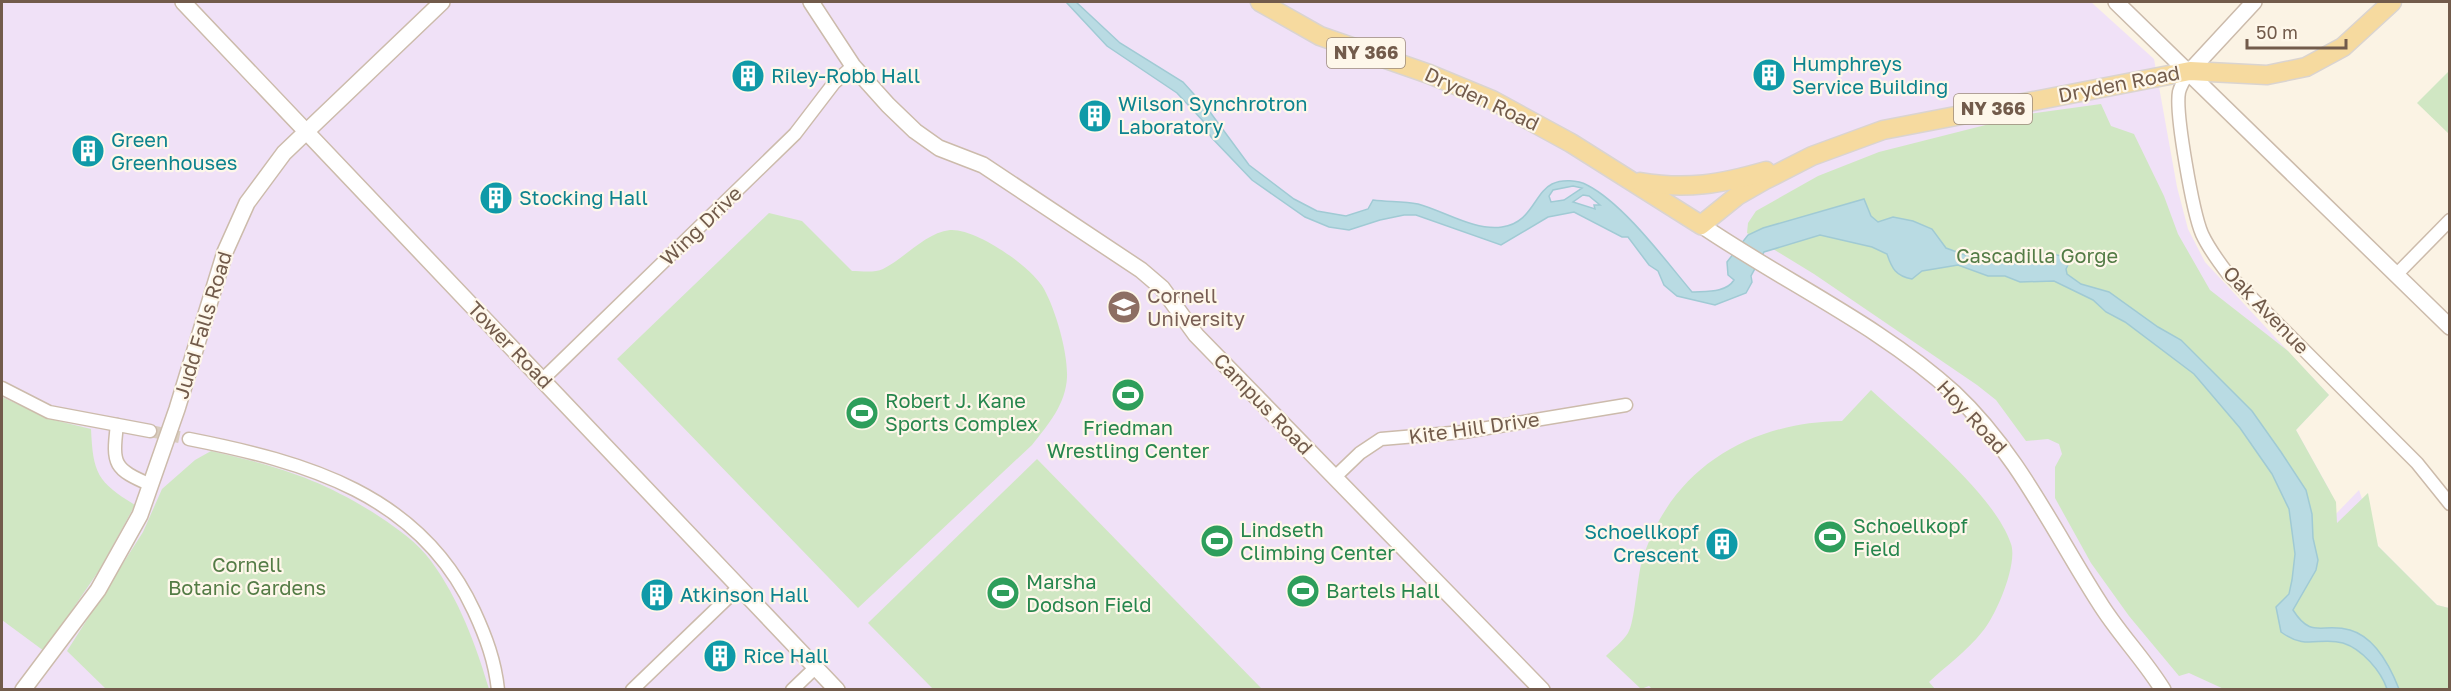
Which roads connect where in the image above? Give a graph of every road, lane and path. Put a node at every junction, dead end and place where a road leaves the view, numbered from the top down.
1 (183, 2) edge
2 (442, 2) edge
3 (811, 2) edge
4 (1260, 2) edge
5 (2116, 2) edge
6 (2254, 2) edge
7 (2392, 2) edge
8 (853, 66) junction
9 (2190, 71) junction
10 (305, 131) junction
11 (1801, 161) junction
12 (1632, 180) junction
13 (2450, 220) edge
14 (1701, 225) junction
15 (2397, 274) junction
16 (2450, 327) edge
17 (543, 380) junction
18 (2, 388) edge
19 (1626, 405) dead end
20 (117, 425) junction
21 (150, 431) tunnel mouth
22 (189, 439) tunnel mouth
23 (1335, 477) junction
24 (151, 485) junction
25 (2446, 488) edge
26 (2450, 504) edge
27 (739, 587) junction
28 (816, 667) junction
29 (636, 686) edge
30 (23, 690) edge
31 (498, 690) edge
32 (792, 690) edge
33 (837, 690) edge
34 (1542, 690) edge
35 (2163, 690) edge

1 - 10 street, Tower Road
2 - 10 street, Judd Falls Road
3 - 8 street, Campus Road
4 - 12 main road, Dryden Road / NY 366
5 - 9 street
6 - 9 street
7 - 9 main road, NY 366
8 - 17 street, Wing Drive
8 - 23 street, Campus Road
9 - 11 main road, Dryden Road / NY 366
9 - 15 street, Dryden Road
9 - 25 street, Oak Avenue
10 - 17 street, Tower Road
10 - 24 street, Judd Falls Road
11 - 12 main road, Dryden Road / NY 366
11 - 14 main road, Dryden Road / NY 366
12 - 14 main road, Dryden Road / NY 366
13 - 15 street
14 - 35 street, Hoy Road
15 - 16 street, Dryden Road
17 - 27 street, Tower Road
18 - 20 street
19 - 23 street, Kite Hill Drive
20 - 21 street
20 - 24 street
22 - 31 street
23 - 34 street, Campus Road
24 - 30 street, Judd Falls Road
25 - 26 street, Oak Avenue
27 - 28 street, Tower Road
27 - 29 street
28 - 32 street
28 - 33 street, Tower Road

